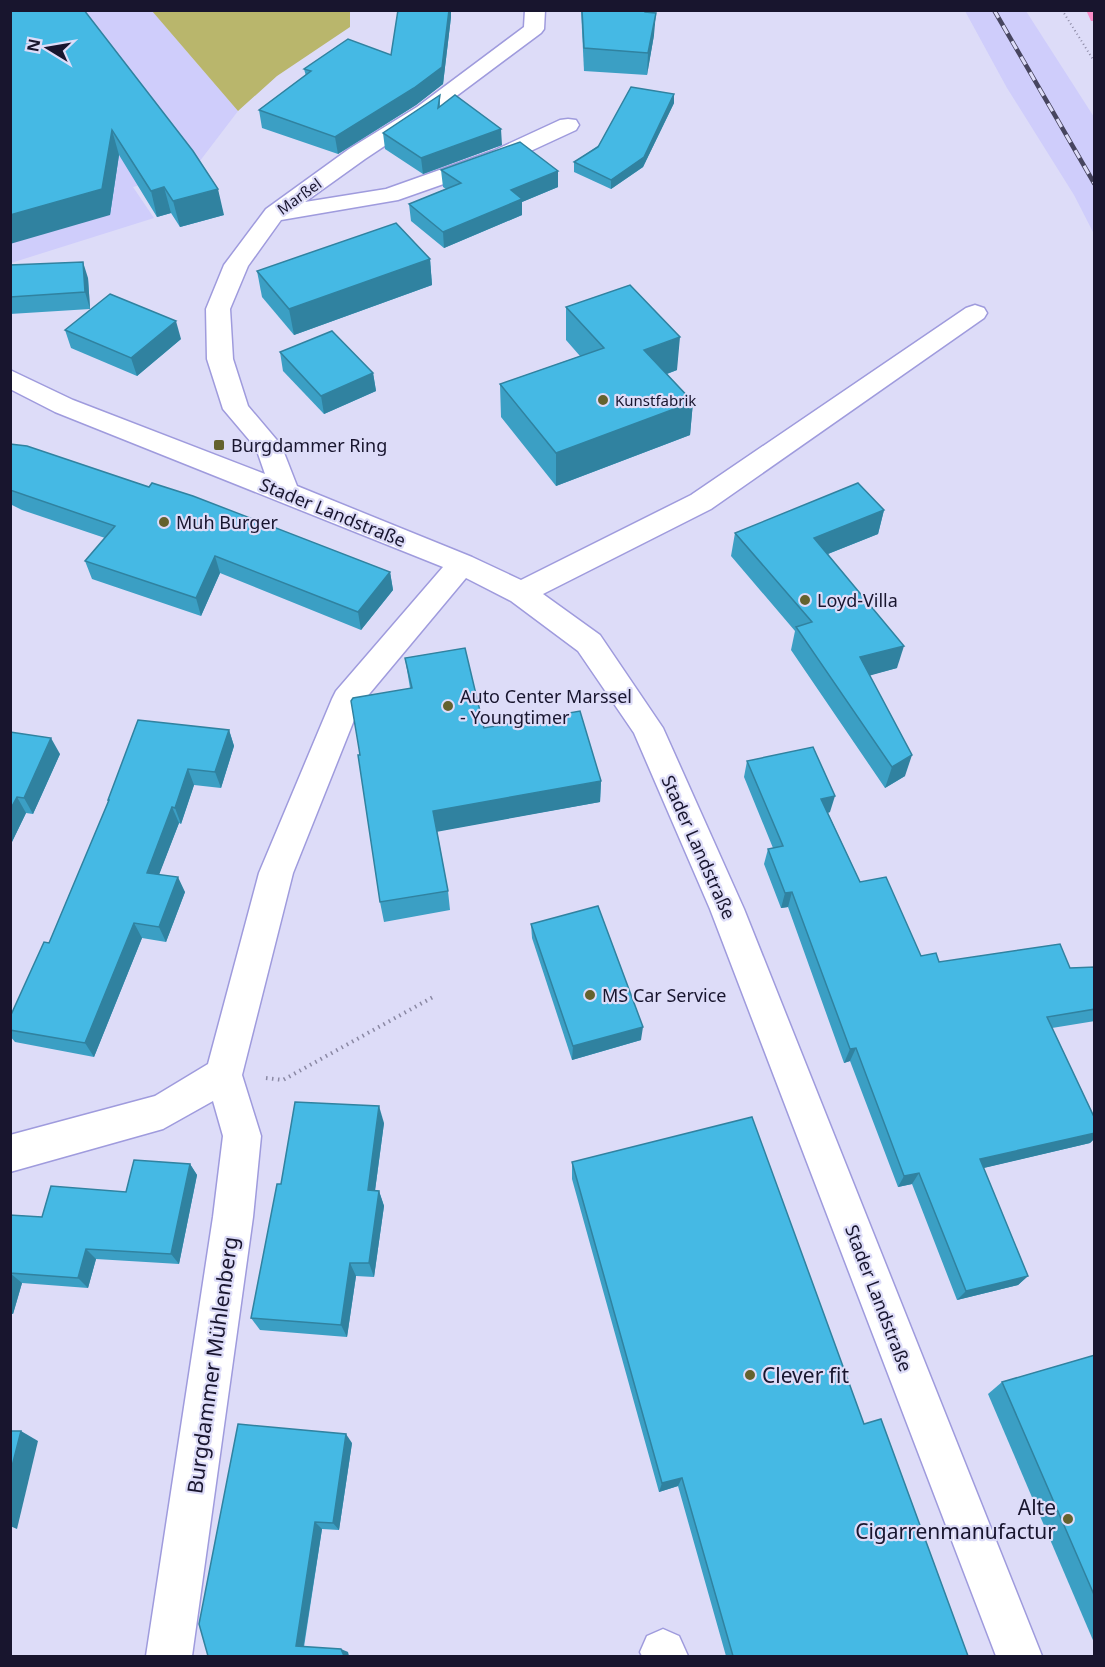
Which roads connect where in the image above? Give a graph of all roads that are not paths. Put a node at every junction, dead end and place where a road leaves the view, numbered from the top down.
1 (535, 10) edge
2 (568, 125) dead end
3 (274, 214) junction
4 (975, 313) dead end
5 (11, 379) edge
6 (285, 492) junction
7 (462, 564) junction
8 (521, 593) junction
9 (224, 1075) junction
10 (10, 1154) edge
11 (169, 1656) edge
12 (1019, 1656) edge

1 - 3 street, Marßel
2 - 3 street
3 - 6 street, Marßel
4 - 8 street
5 - 6 street, Stader Landstraße
6 - 7 street, Stader Landstraße
7 - 8 street, Stader Landstraße
7 - 9 street
8 - 12 street, Stader Landstraße
9 - 10 street
9 - 11 street, Burgdammer Mühlenberg

